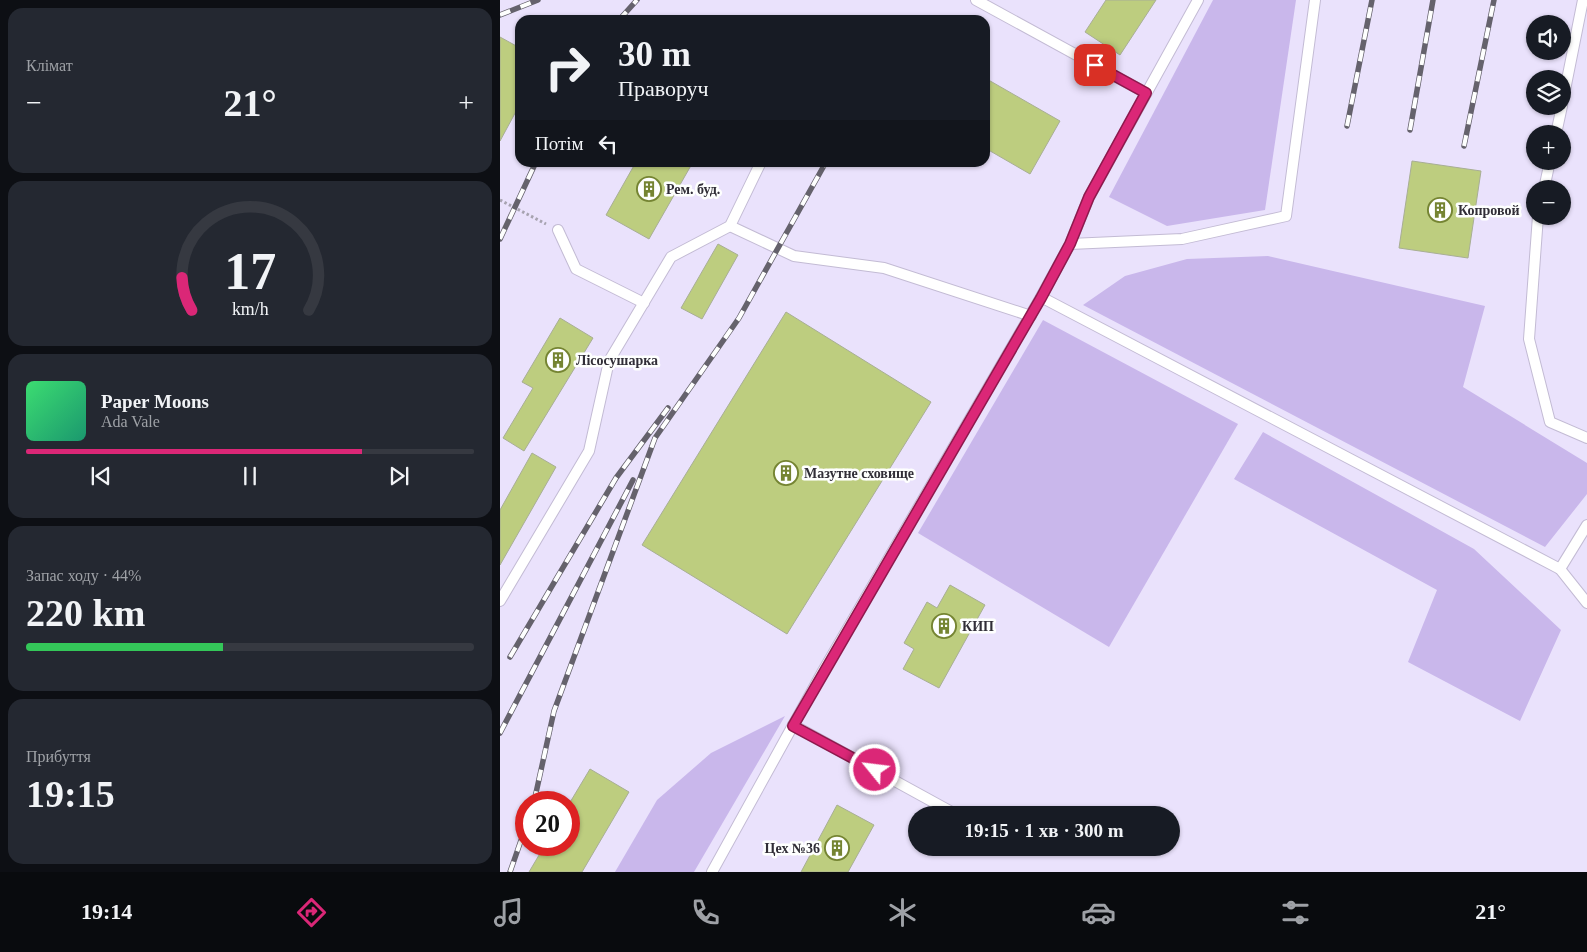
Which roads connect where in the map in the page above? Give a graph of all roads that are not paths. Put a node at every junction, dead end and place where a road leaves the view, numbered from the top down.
1 (976, 0) edge
2 (1198, 0) edge
3 (1316, 0) edge
4 (1582, 0) edge
5 (1569, 70) edge
6 (1146, 93) junction
7 (759, 167) edge
8 (1537, 225) edge
9 (730, 226) junction
10 (558, 230) road end
11 (1070, 244) junction
12 (1041, 298) junction
13 (644, 303) junction
14 (1030, 316) junction
15 (1587, 438) edge
16 (1587, 526) edge
17 (1560, 569) junction
18 (500, 601) edge
19 (1587, 603) edge
20 (793, 726) junction
21 (940, 806) edge
22 (712, 872) edge

1 - 6 lane
2 - 6 lane
3 - 11 lane
4 - 5 lane
6 - 11 lane
7 - 9 lane
8 - 15 lane
9 - 13 lane
9 - 14 lane
10 - 13 lane
11 - 12 lane
12 - 14 lane
12 - 17 lane
13 - 18 lane
14 - 20 lane
16 - 17 lane
17 - 19 lane
20 - 21 lane
20 - 22 lane

